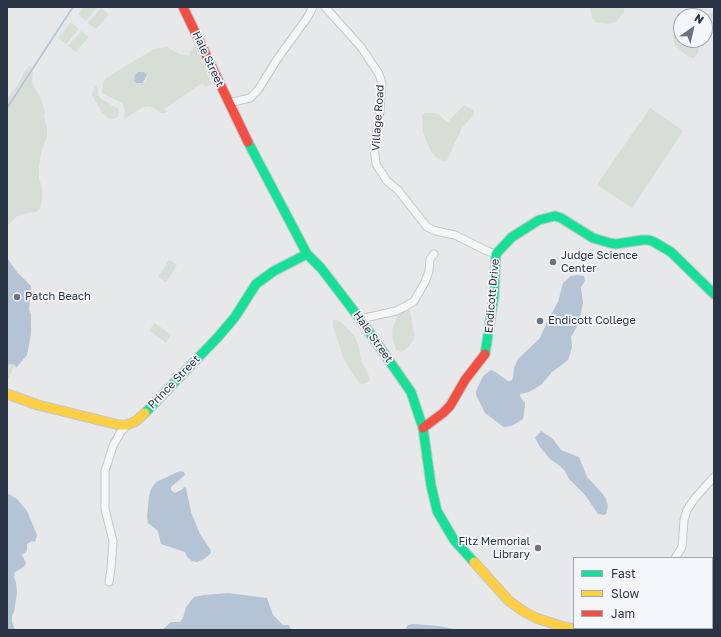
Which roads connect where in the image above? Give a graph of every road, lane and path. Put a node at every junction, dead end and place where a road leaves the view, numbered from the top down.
1 (183, 7) edge
2 (313, 7) edge
3 (325, 7) edge
4 (229, 104) junction
5 (307, 254) junction
6 (434, 254) dead end
7 (496, 254) junction
8 (714, 294) edge
9 (360, 319) junction
10 (7, 394) edge
11 (127, 425) junction
12 (423, 428) junction
13 (714, 477) edge
14 (676, 557) edge
15 (109, 582) dead end
16 (573, 629) edge

1 - 4 street, Hale Street
2 - 4 street
3 - 7 street, Village Road
4 - 5 street, Hale Street
5 - 9 street, Hale Street
5 - 11 street, Prince Street
6 - 9 street
7 - 8 street, Endicott Drive
7 - 12 street, Endicott Drive
9 - 12 street, Hale Street
10 - 11 street
11 - 15 street
12 - 16 street, Hale Street
13 - 14 street

